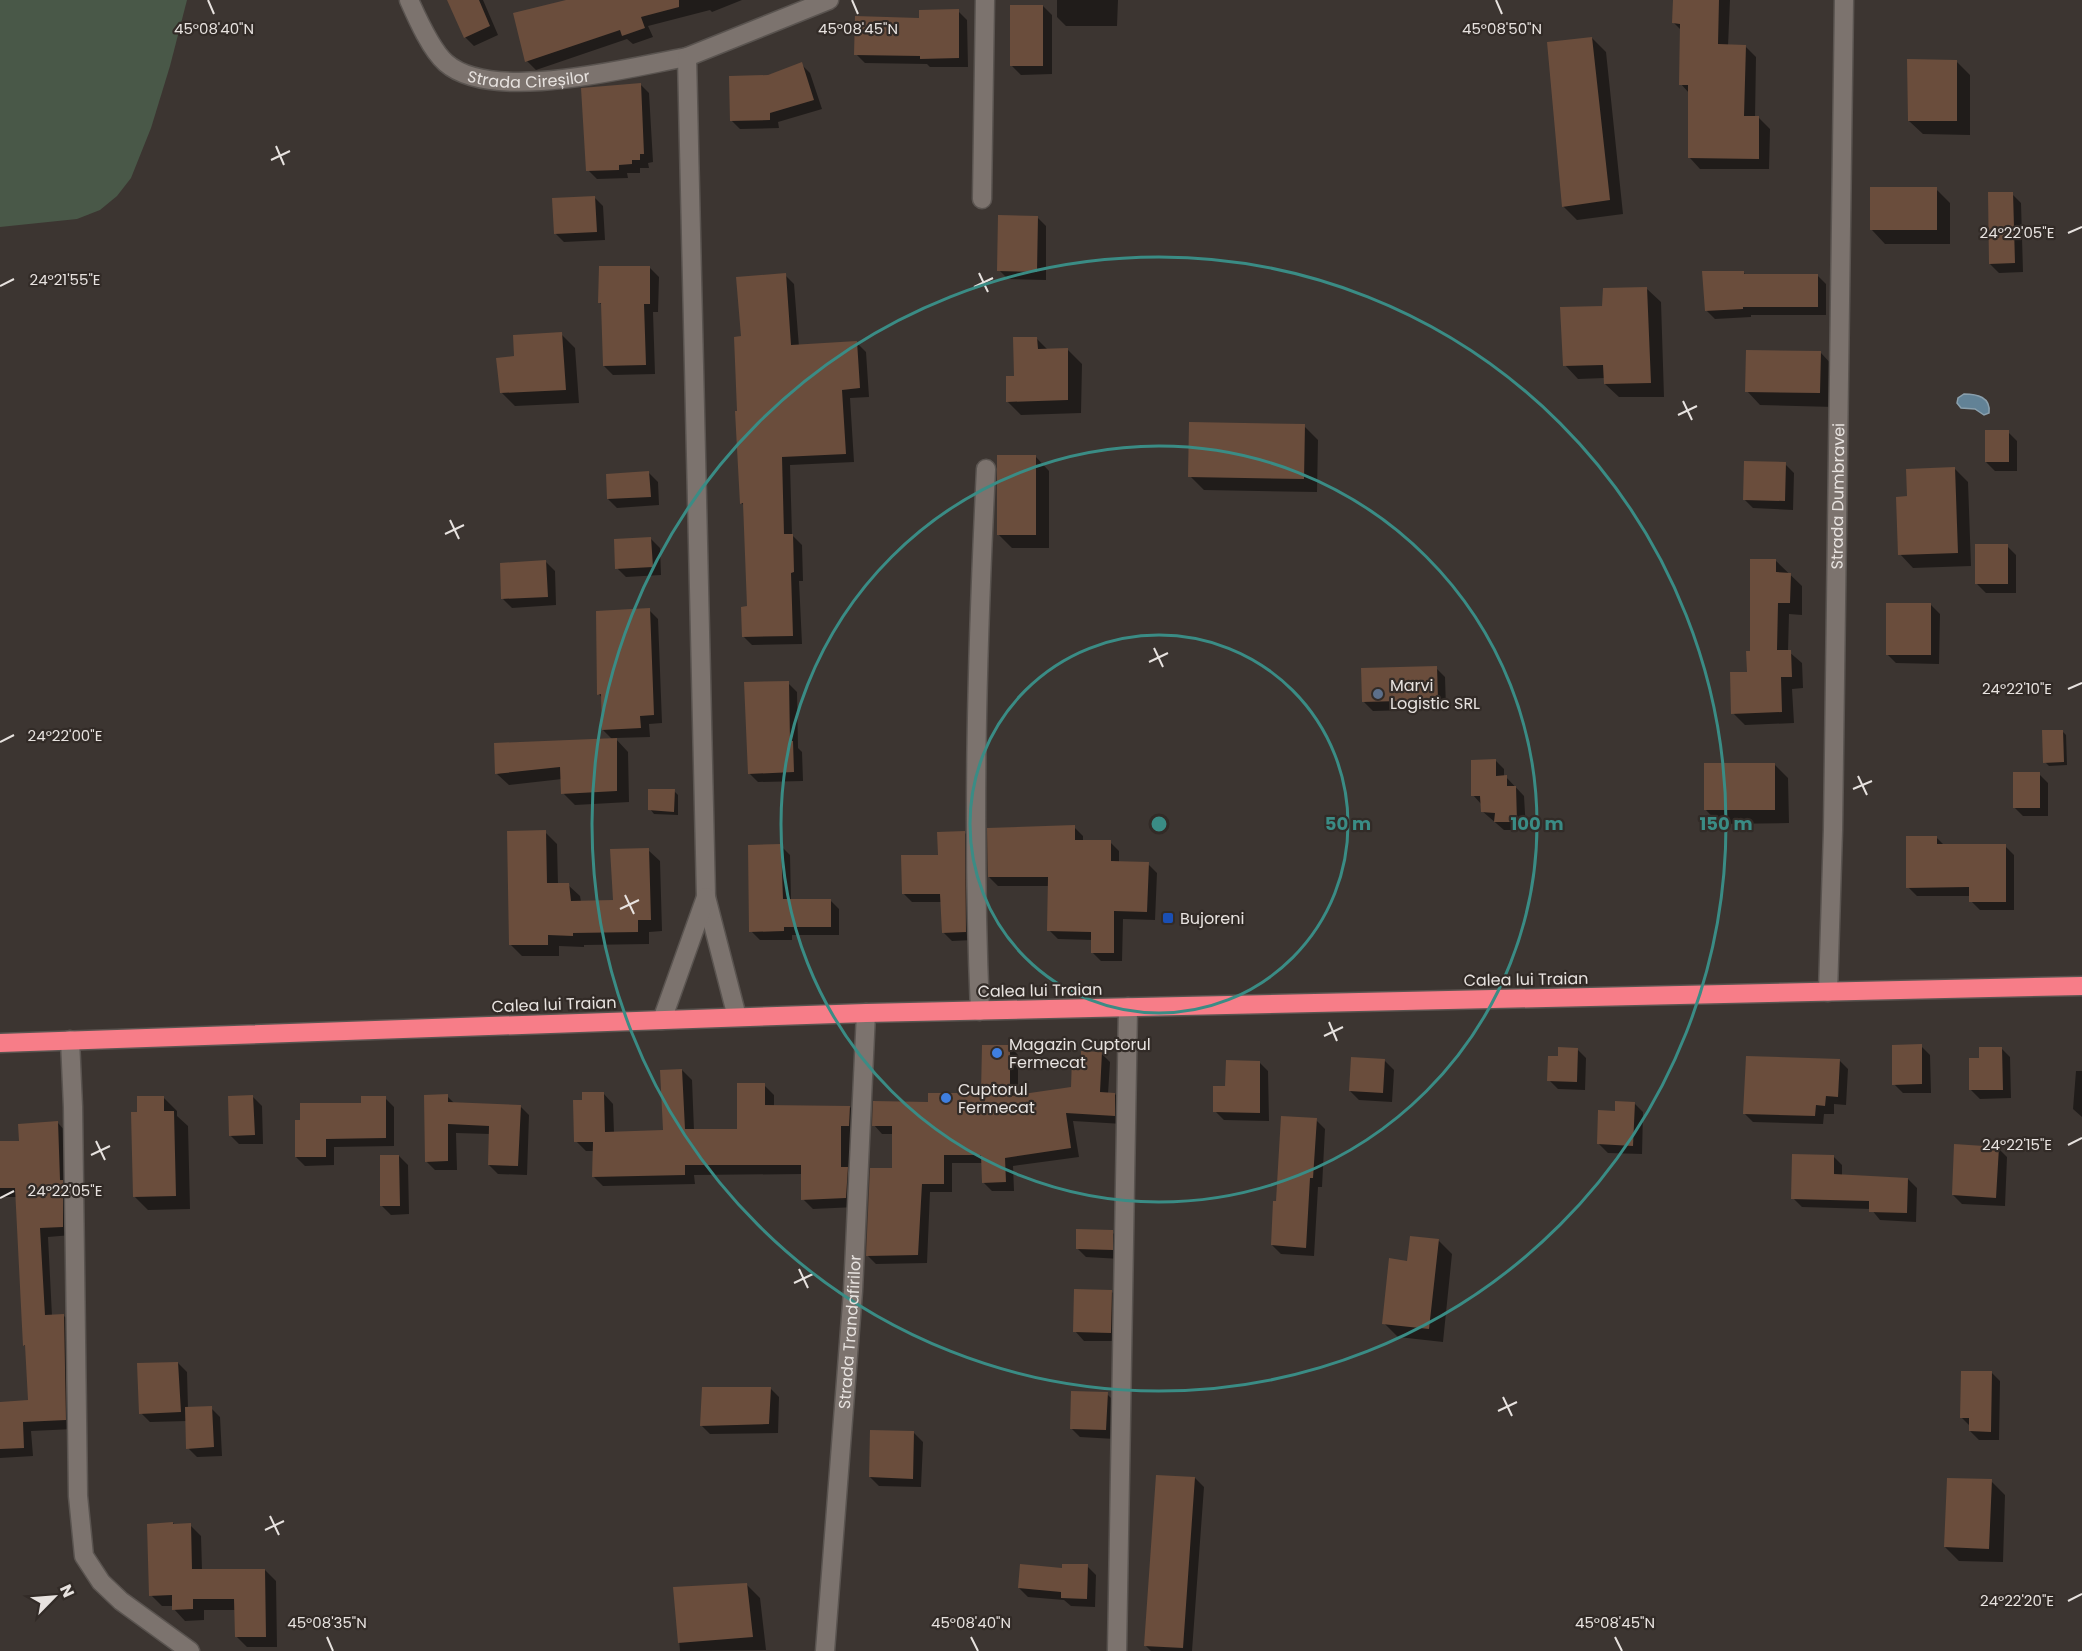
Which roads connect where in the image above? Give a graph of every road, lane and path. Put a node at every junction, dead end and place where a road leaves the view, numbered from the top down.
1 (409, 0) edge
2 (830, 0) edge
3 (985, 0) edge
4 (1844, 0) edge
5 (687, 57) junction
6 (982, 199) dead end
7 (986, 470) dead end
8 (706, 897) junction
9 (2082, 986) edge
10 (1828, 992) junction
11 (1128, 1007) junction
12 (980, 1011) junction
13 (866, 1013) junction
14 (737, 1017) junction
15 (662, 1020) junction
16 (70, 1040) junction
17 (0, 1043) edge
18 (190, 1651) edge
19 (825, 1651) edge
20 (1116, 1651) edge

1 - 5 street, Strada Cireșilor
2 - 5 street, Strada Cireșilor
3 - 6 street
4 - 10 street, Strada Dumbravei
5 - 8 street
7 - 12 street
8 - 14 street
8 - 15 street
9 - 10 highway, Calea lui Traian
10 - 11 highway, Calea lui Traian
11 - 12 highway, Calea lui Traian
11 - 20 street
12 - 13 highway, Calea lui Traian
13 - 14 highway, Calea lui Traian
13 - 19 street, Strada Trandafirilor
14 - 15 highway, Calea lui Traian
15 - 16 highway, Calea lui Traian
16 - 17 highway, Calea lui Traian
16 - 18 street

